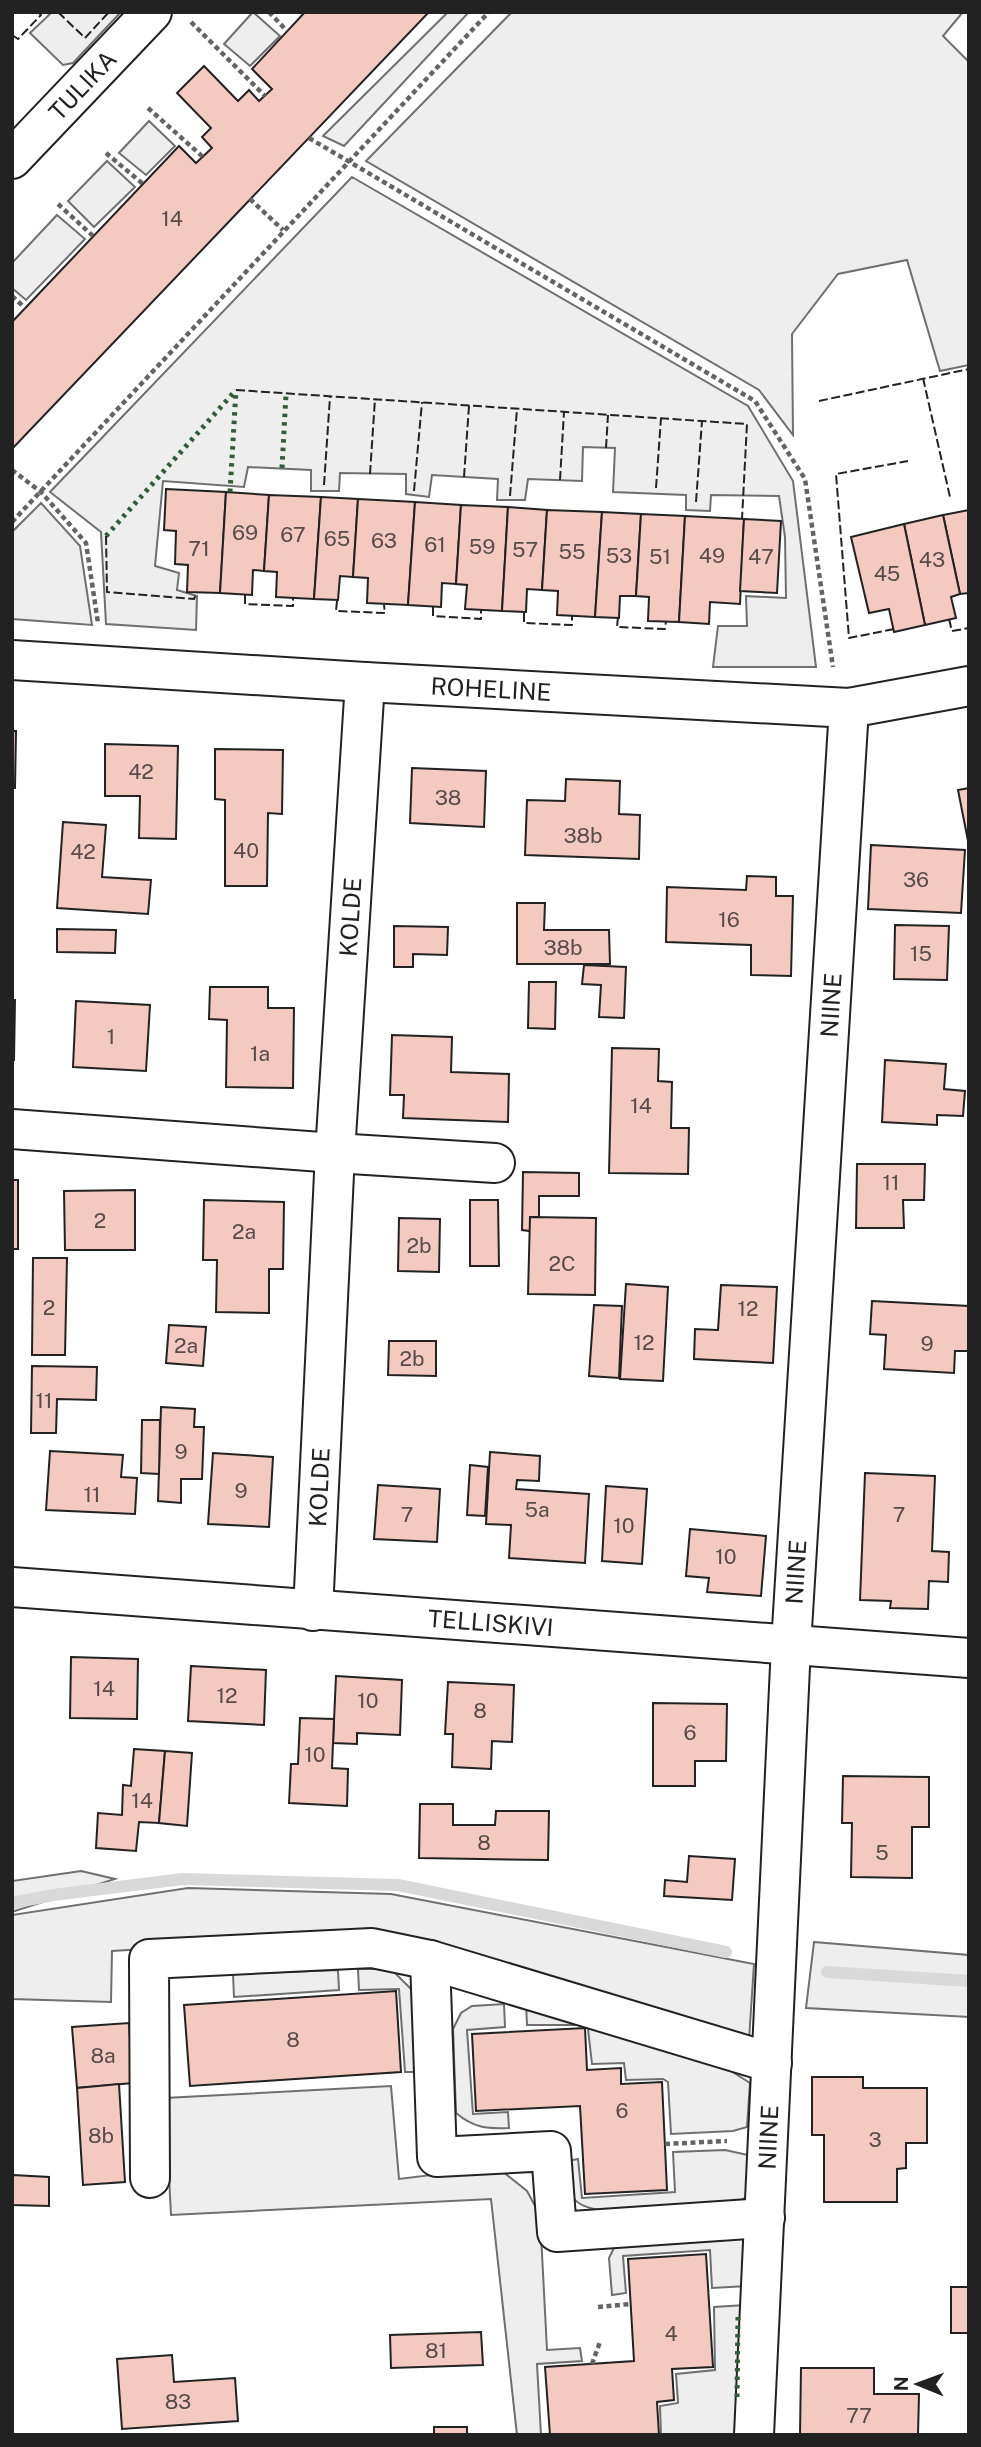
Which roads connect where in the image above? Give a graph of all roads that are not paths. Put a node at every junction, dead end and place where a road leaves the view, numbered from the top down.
1 (152, 12) edge
2 (12, 159) edge
3 (12, 660) edge
4 (365, 682) junction
5 (969, 685) edge
6 (842, 693) junction
7 (12, 1129) edge
8 (335, 1153) junction
9 (495, 1163) dead end
10 (12, 1587) edge
11 (313, 1611) junction
12 (791, 1644) junction
13 (969, 1658) edge
14 (430, 1960) junction
15 (772, 2063) junction
16 (150, 2179) dead end
17 (765, 2218) junction
18 (754, 2435) edge

1 - 2 street, TULIKA
3 - 4 street, ROHELINE
4 - 6 street, ROHELINE
4 - 8 street, KOLDE
5 - 6 street, ROHELINE
6 - 12 street, NIINE
7 - 8 street
8 - 9 street
8 - 11 street, KOLDE
10 - 11 street, TELLISKIVI
11 - 12 street, TELLISKIVI
12 - 13 street, TELLISKIVI
12 - 15 street, NIINE
14 - 15 street
14 - 16 street
14 - 17 street
15 - 17 street, NIINE
17 - 18 street, NIINE

